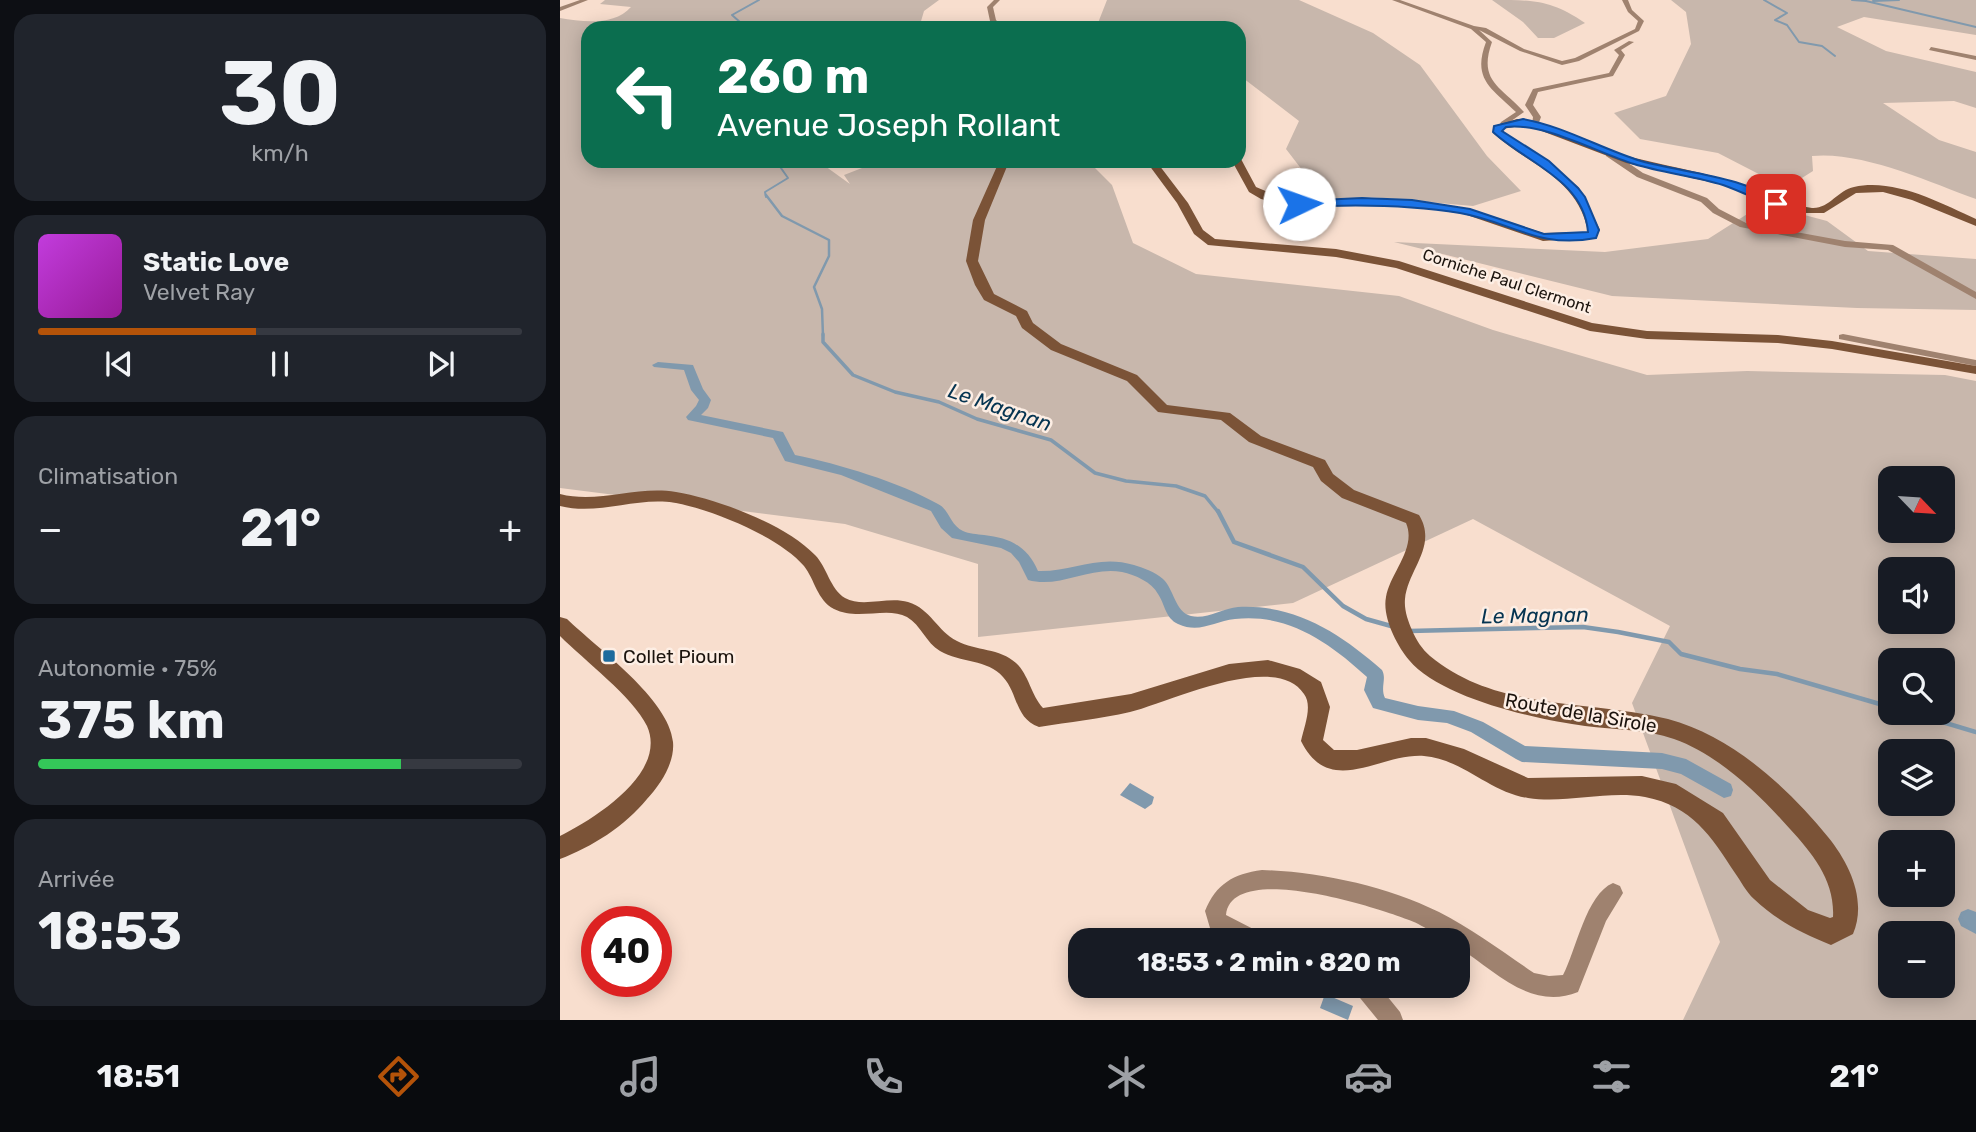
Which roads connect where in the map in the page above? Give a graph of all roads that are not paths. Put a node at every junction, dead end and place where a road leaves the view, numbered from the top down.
1 (585, 0) edge
2 (997, 0) edge
3 (1395, 0) edge
4 (1625, 0) edge
5 (560, 9) edge
6 (993, 21) edge
7 (1473, 28) junction
8 (1626, 36) junction
9 (1931, 49) dead end
10 (1976, 58) edge
11 (1536, 120) junction
12 (1504, 124) junction
13 (1607, 152) junction
14 (1002, 168) edge
15 (1157, 168) edge
16 (1239, 168) edge
17 (1976, 223) edge
18 (1976, 296) edge
19 (1843, 337) dead end
20 (1976, 363) edge
21 (1976, 370) edge
22 (560, 500) edge
23 (560, 624) edge
24 (560, 848) edge
25 (1613, 893) dead end
26 (1230, 928) edge
27 (1444, 928) edge
28 (1470, 945) edge
29 (1374, 998) edge
30 (1392, 1020) edge

1 - 5 street
2 - 6 street
3 - 7 street
4 - 8 street
7 - 8 street
7 - 12 street
8 - 11 street
9 - 10 street
11 - 12 street
11 - 13 street
12 - 16 street
13 - 17 street
13 - 18 street
14 - 22 street, Route de la Sirole
15 - 21 street, Corniche Paul Clermont
19 - 20 street
23 - 24 street
25 - 28 street
26 - 27 street
29 - 30 street

